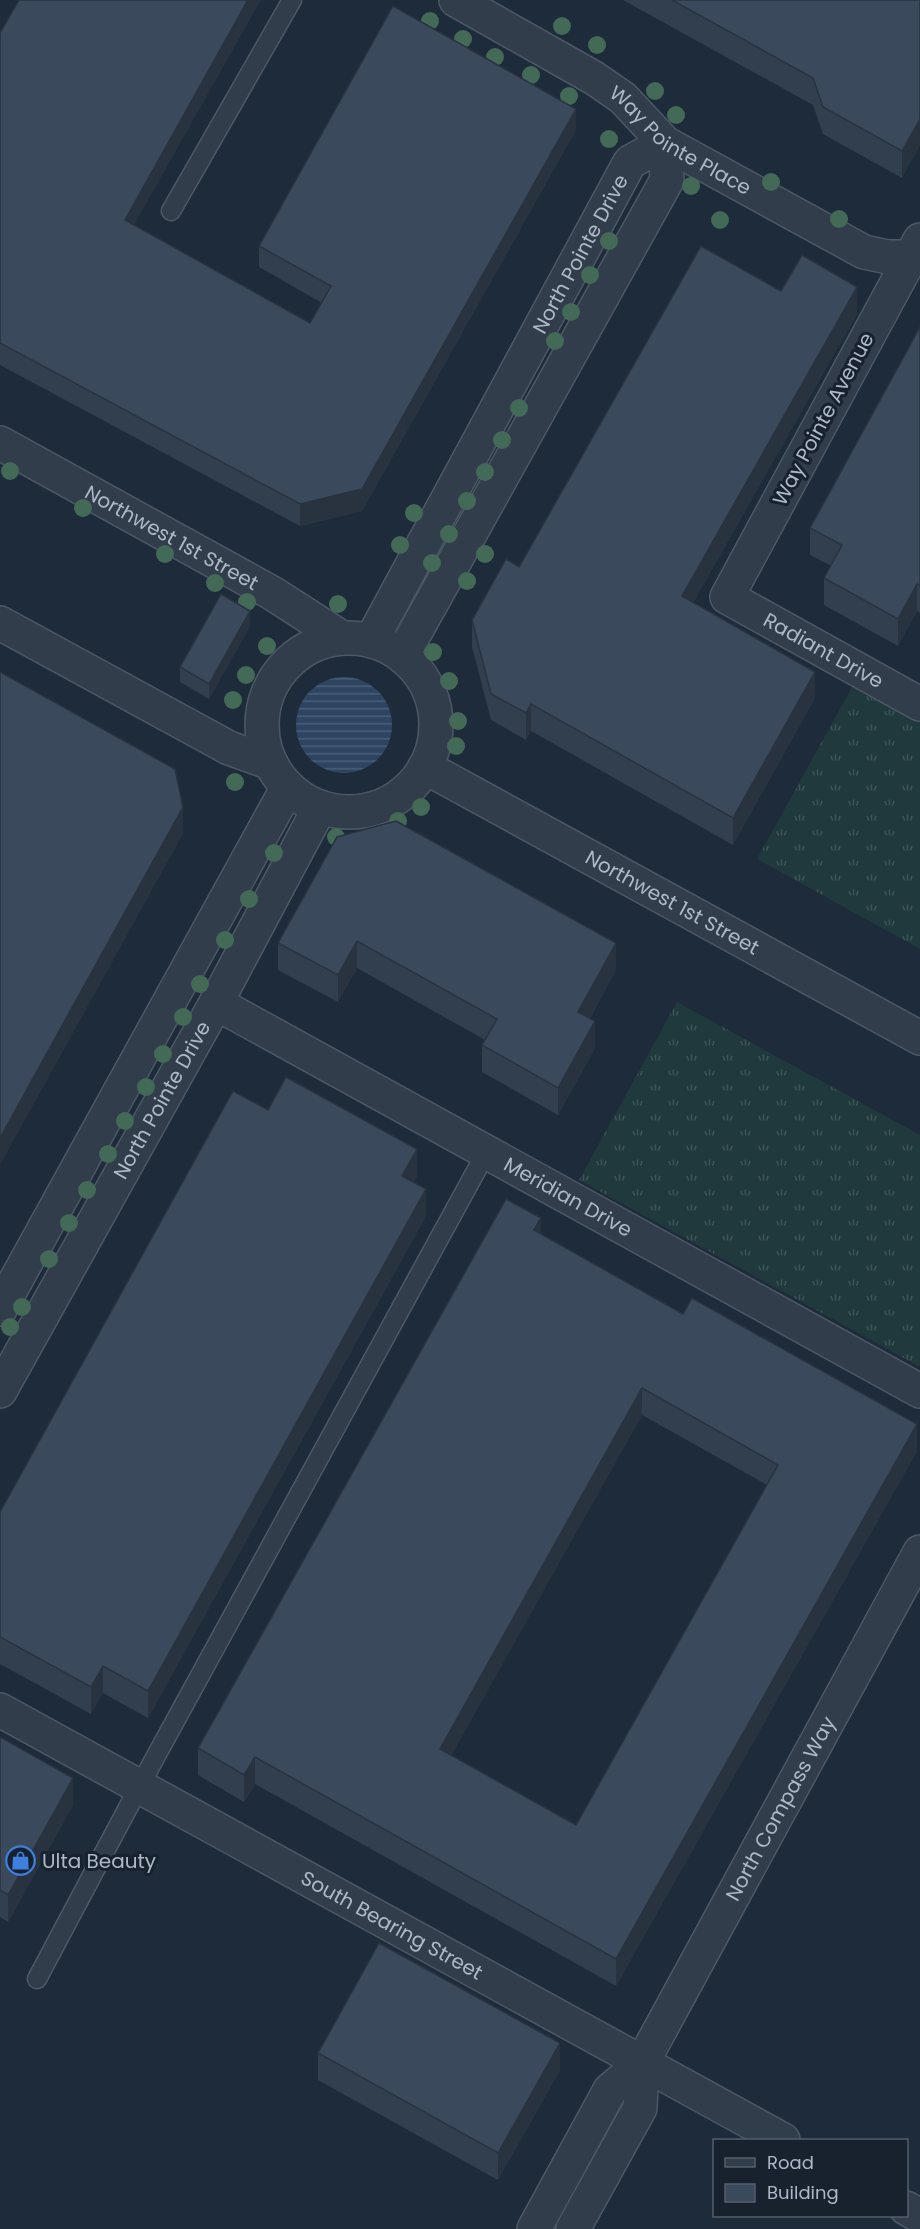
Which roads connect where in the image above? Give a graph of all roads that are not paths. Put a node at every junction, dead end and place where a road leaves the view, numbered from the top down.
1 (292, 0) edge
2 (473, 4) edge
3 (665, 143) junction
4 (171, 211) dead end
5 (915, 248) edge
6 (0, 443) edge
7 (727, 597) joint
8 (0, 623) edge
9 (357, 639) junction
10 (402, 656) junction
11 (920, 704) edge
12 (425, 767) junction
13 (279, 775) junction
14 (320, 807) junction
15 (216, 1003) junction
16 (920, 1038) edge
17 (487, 1151) junction
18 (0, 1309) edge
19 (0, 1391) edge
20 (920, 1391) edge
21 (920, 1552) edge
22 (0, 1710) edge
23 (139, 1786) junction
24 (37, 1979) dead end
25 (642, 2063) junction
26 (781, 2139) edge
27 (534, 2229) edge
28 (573, 2229) edge

1 - 4 lane
2 - 3 street, Way Pointe Place
3 - 5 street, Way Pointe Place
3 - 9 street, North Pointe Drive
3 - 10 street, North Pointe Drive
5 - 7 street, Way Pointe Avenue
6 - 9 street, Northwest 1st Street
7 - 11 street, Radiant Drive
8 - 13 street
9 - 10 street
9 - 13 street
10 - 12 street
12 - 14 street
12 - 16 street, Northwest 1st Street
13 - 14 street
13 - 18 street, North Pointe Drive
14 - 15 street, North Pointe Drive
15 - 17 street, Meridian Drive
15 - 19 street, North Pointe Drive
17 - 20 street, Meridian Drive
17 - 23 lane
21 - 25 street, North Compass Way
22 - 23 street, South Bearing Street
23 - 24 lane
23 - 25 street, South Bearing Street
25 - 26 street, South Bearing Street
25 - 27 street
25 - 28 street

